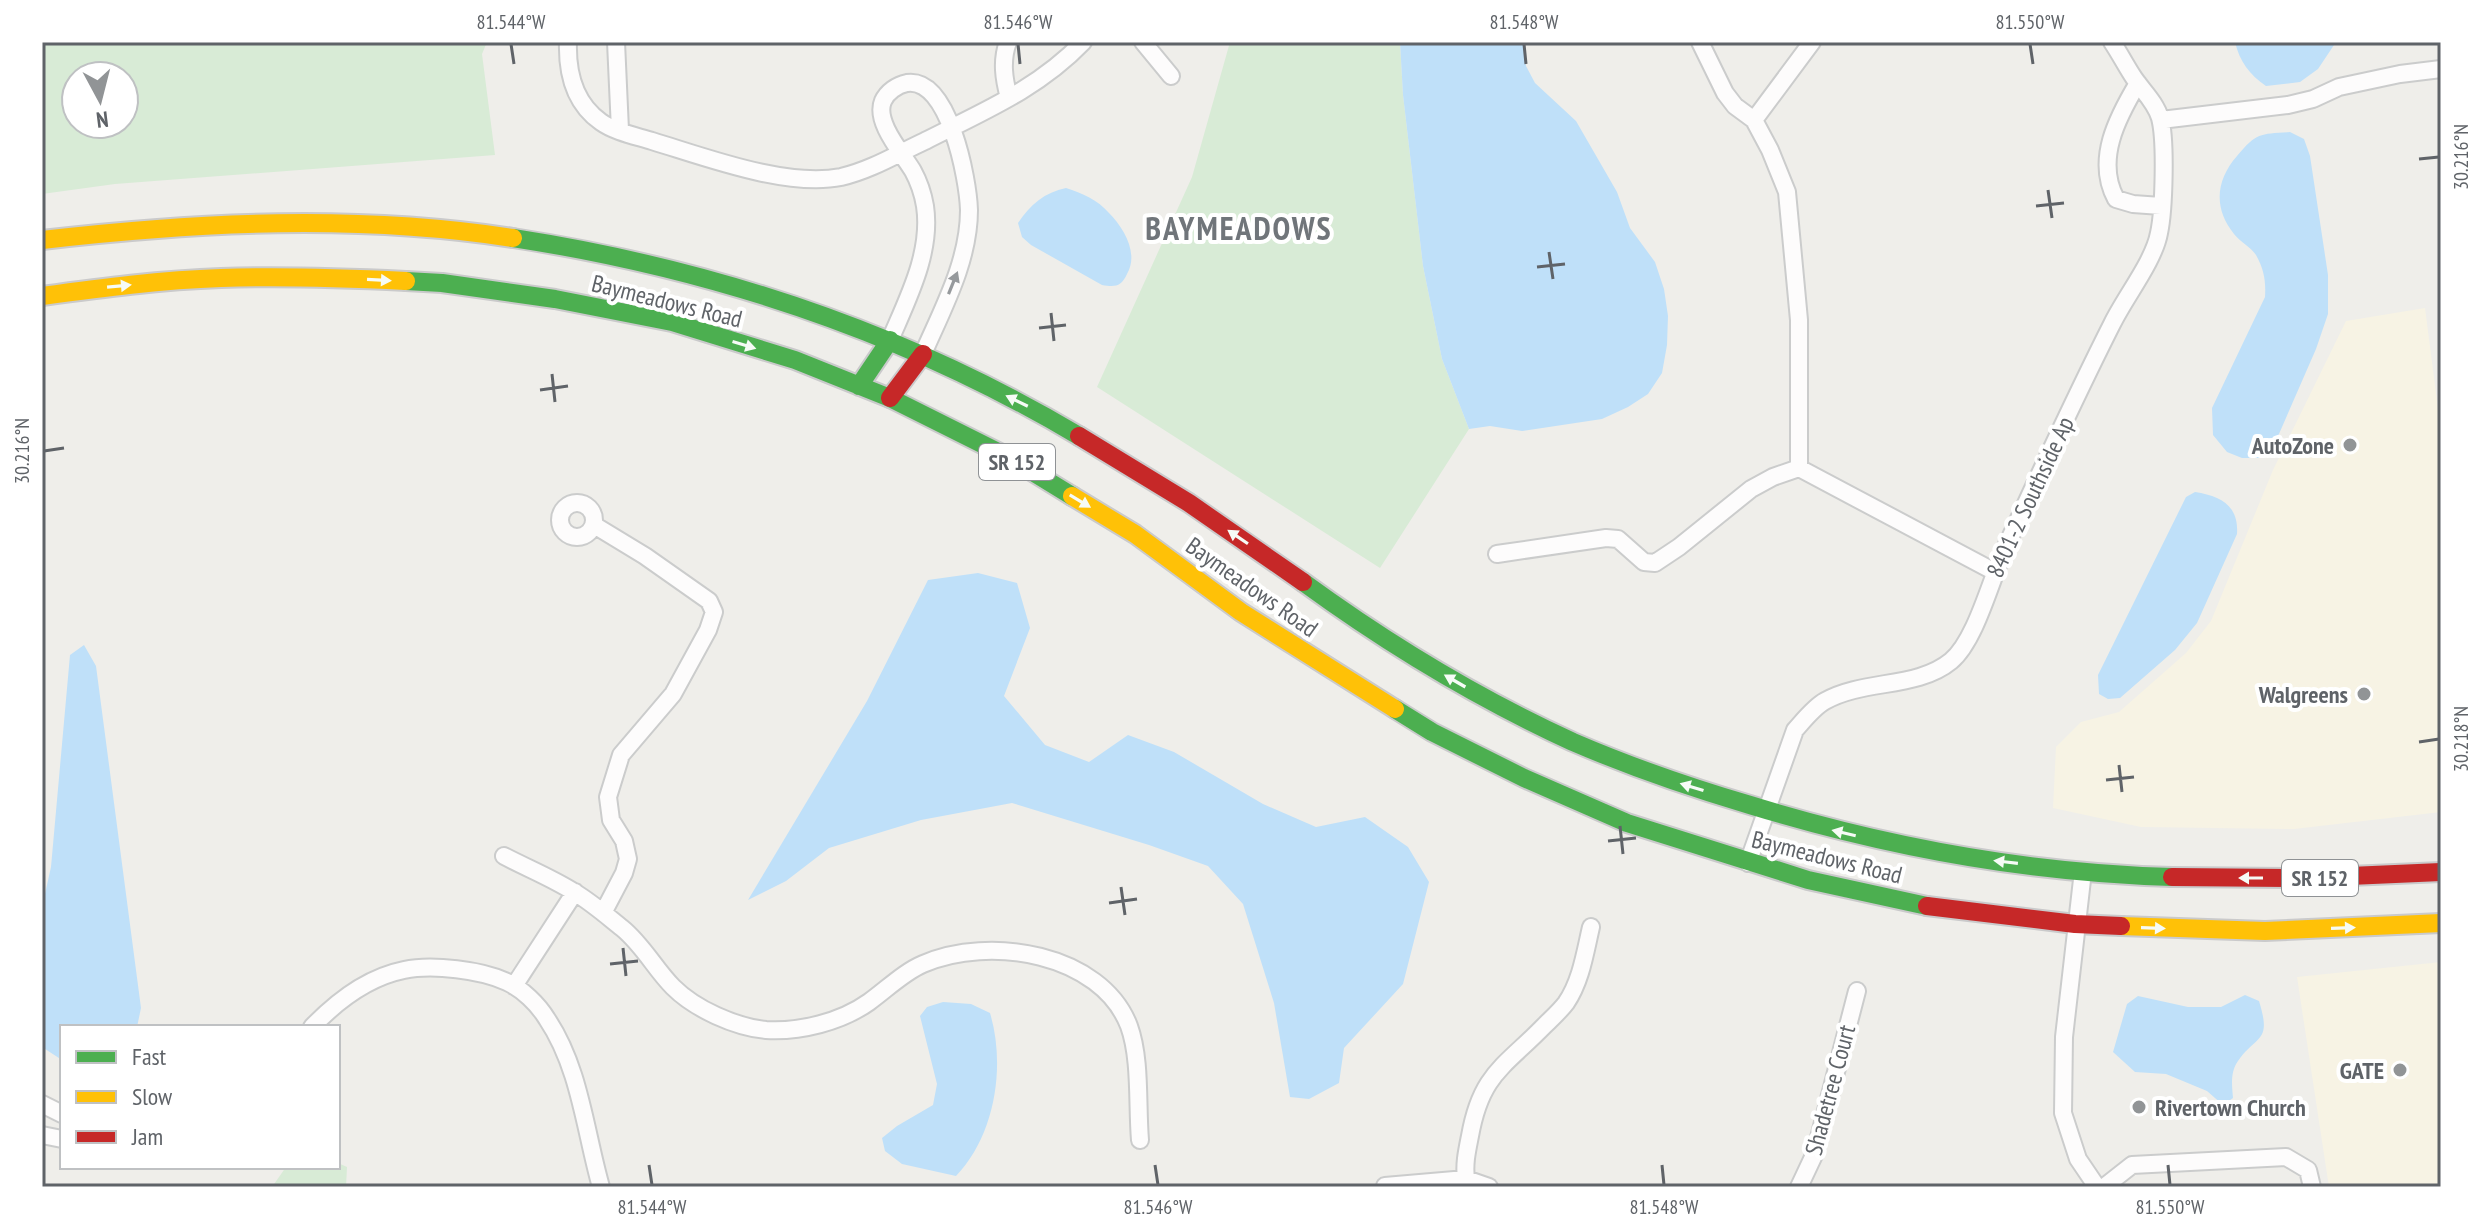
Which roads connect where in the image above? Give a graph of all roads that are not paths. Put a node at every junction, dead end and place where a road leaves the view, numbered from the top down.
1 (568, 42) edge
2 (616, 42) edge
3 (1008, 42) edge
4 (1083, 42) edge
5 (1143, 42) edge
6 (1700, 42) edge
7 (1812, 42) edge
8 (2112, 42) edge
9 (2441, 69) edge
10 (1171, 76) dead end
11 (2138, 83) junction
12 (1009, 98) junction
13 (1754, 120) junction
14 (2161, 120) junction
15 (952, 128) junction
16 (620, 130) junction
17 (900, 153) junction
18 (2161, 206) junction
19 (42, 240) edge
20 (42, 296) edge
21 (890, 340) junction
22 (923, 354) junction
23 (859, 386) junction
24 (890, 398) junction
25 (1799, 468) junction
26 (594, 525) dead end
27 (1497, 554) dead end
28 (1995, 572) junction
29 (1766, 810) junction
30 (504, 856) dead end
31 (1748, 863) junction
32 (2083, 871) junction
33 (2441, 872) edge
34 (575, 892) junction
35 (603, 913) junction
36 (2441, 923) edge
37 (2075, 924) junction
38 (1591, 927) dead end
39 (514, 986) junction
40 (1857, 991) dead end
41 (314, 1025) edge
42 (42, 1104) edge
43 (60, 1113) edge
44 (1140, 1140) dead end
45 (1466, 1179) junction
46 (1385, 1186) edge
47 (601, 1187) edge
48 (1489, 1187) edge
49 (1799, 1187) edge
50 (2097, 1187) edge
51 (2104, 1187) edge
52 (2312, 1187) edge

1 - 16 street
2 - 16 street
3 - 12 street
4 - 12 street
5 - 10 street
6 - 13 street
7 - 13 street
8 - 11 street, 8401-2 Southside Ap
9 - 14 street
11 - 14 street, 8401-2 Southside Ap
11 - 18 street
12 - 15 street
13 - 25 street
14 - 18 street, 8401-2 Southside Ap
15 - 17 street
15 - 17 street
22 -> 15 street
16 - 17 street
17 - 21 street
18 - 28 street, 8401-2 Southside Ap
19 - 21 main road, Baymeadows Road / SR 152
20 -> 23 main road, Baymeadows Road / SR 152
21 - 22 main road, Baymeadows Road / SR 152
21 - 23 main road
22 - 24 main road
29 -> 22 main road, Baymeadows Road / SR 152
23 - 24 main road, Baymeadows Road / SR 152
24 -> 31 main road, Baymeadows Road / SR 152
25 - 27 street
25 - 28 street
26 - 35 street
28 - 29 street, 8401-2 Southside Ap
29 - 31 street, 8401-2 Southside Ap
32 -> 29 main road, Baymeadows Road / SR 152
30 - 34 street
31 - 37 main road, Baymeadows Road / SR 152
33 -> 32 main road, Baymeadows Road / SR 152
32 - 37 street
34 - 35 street
34 - 39 street
35 - 44 street
37 -> 36 main road, Baymeadows Road / SR 152
37 - 50 street
38 - 45 street
39 - 41 street
39 - 47 street
40 - 49 street, Shadetree Court
42 - 43 street
45 - 46 street
45 - 48 street
51 - 52 street

